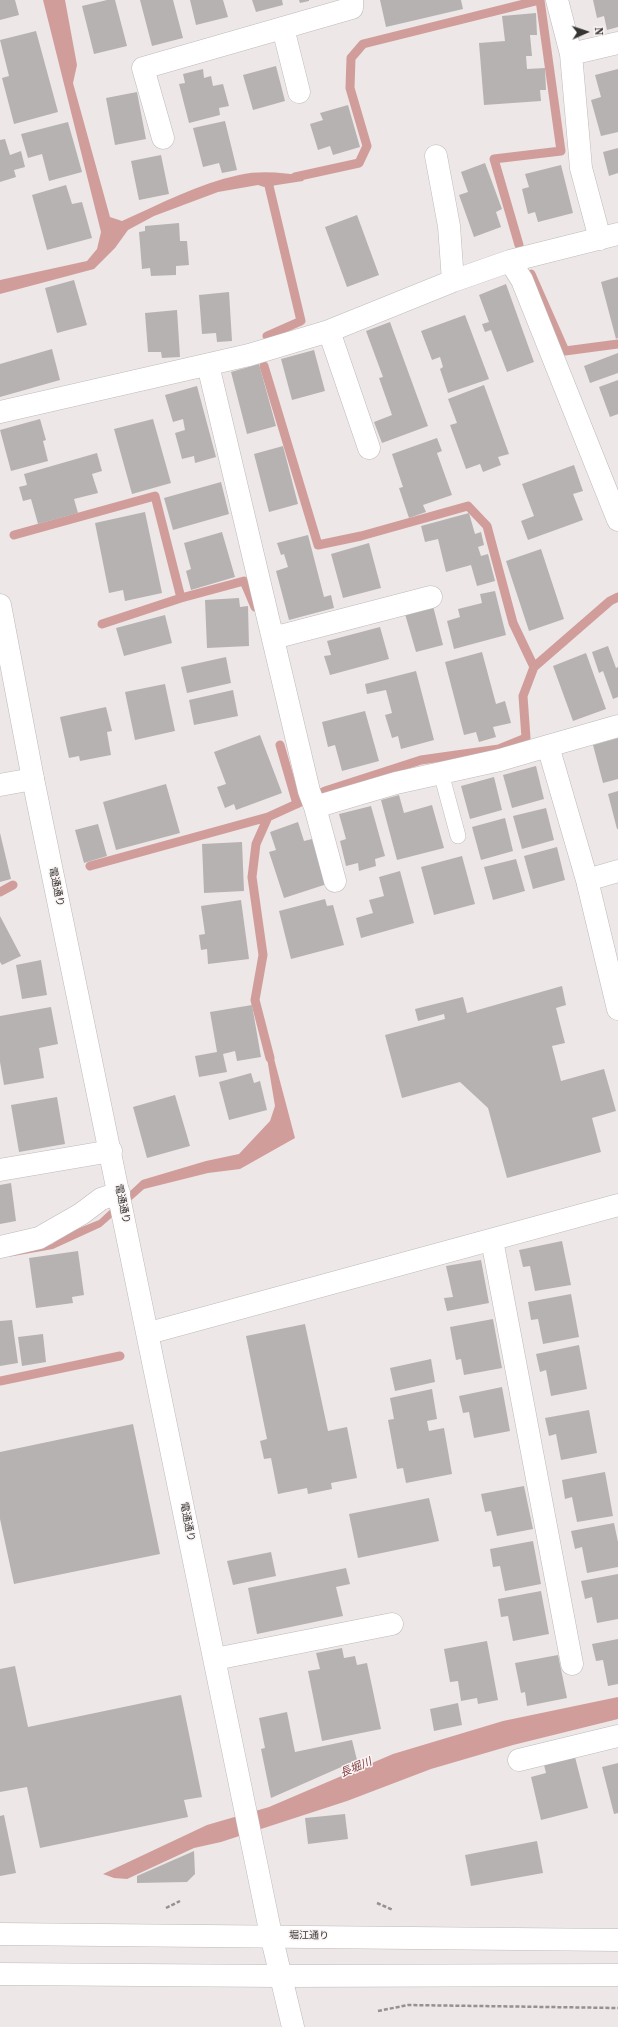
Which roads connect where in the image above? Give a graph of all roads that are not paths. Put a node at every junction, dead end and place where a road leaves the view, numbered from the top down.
1 (352, 0) edge
2 (557, 0) edge
3 (283, 28) junction
4 (618, 43) edge
5 (571, 54) junction
6 (299, 92) dead end
7 (163, 138) dead end
8 (436, 156) dead end
9 (609, 236) edge
10 (510, 261) junction
11 (453, 281) junction
12 (329, 331) junction
13 (208, 364) junction
14 (0, 412) edge
15 (369, 448) dead end
16 (618, 520) edge
17 (431, 596) dead end
18 (0, 605) edge
19 (273, 638) junction
20 (618, 726) edge
21 (548, 746) junction
22 (441, 773) junction
23 (33, 779) junction
24 (0, 785) edge
25 (312, 799) junction
26 (458, 836) dead end
27 (618, 871) edge
28 (587, 880) junction
29 (335, 881) dead end
30 (615, 980) edge
31 (618, 1009) edge
32 (111, 1151) junction
33 (0, 1170) edge
34 (119, 1193) junction
35 (618, 1205) edge
36 (492, 1240) junction
37 (0, 1247) edge
38 (148, 1333) junction
39 (392, 1624) dead end
40 (215, 1659) junction
41 (572, 1664) dead end
42 (618, 1736) edge
43 (519, 1760) dead end
44 (0, 1934) edge
45 (271, 1935) junction
46 (618, 1940) edge
47 (0, 1974) edge
48 (618, 1975) edge
49 (280, 1976) junction
50 (293, 2027) edge

1 - 3 main road
2 - 5 main road
3 - 6 main road
3 - 7 main road
4 - 5 main road
5 - 9 main road
8 - 11 main road
9 - 10 main road
10 - 11 main road
10 - 16 main road
11 - 12 main road
12 - 13 main road
12 - 15 main road
13 - 14 main road
13 - 19 main road
17 - 19 main road
18 - 23 main road, 電通通り
19 - 25 main road
20 - 21 main road
21 - 22 main road
21 - 28 main road
22 - 25 main road
22 - 26 lane
23 - 24 main road
23 - 32 main road, 電通通り
25 - 29 main road
27 - 28 main road
28 - 30 main road
30 - 31 main road
32 - 33 main road
32 - 34 main road, 電通通り
34 - 37 main road
34 - 38 main road, 電通通り
35 - 36 main road
36 - 38 main road
36 - 41 main road
38 - 40 main road, 電通通り
39 - 40 main road
40 - 45 main road, 電通通り
42 - 43 main road
44 - 45 main road, 堀江通り
45 - 46 main road, 堀江通り
45 - 49 main road, 電通通り
47 - 49 main road
48 - 49 main road
49 - 50 main road, 電通通り

